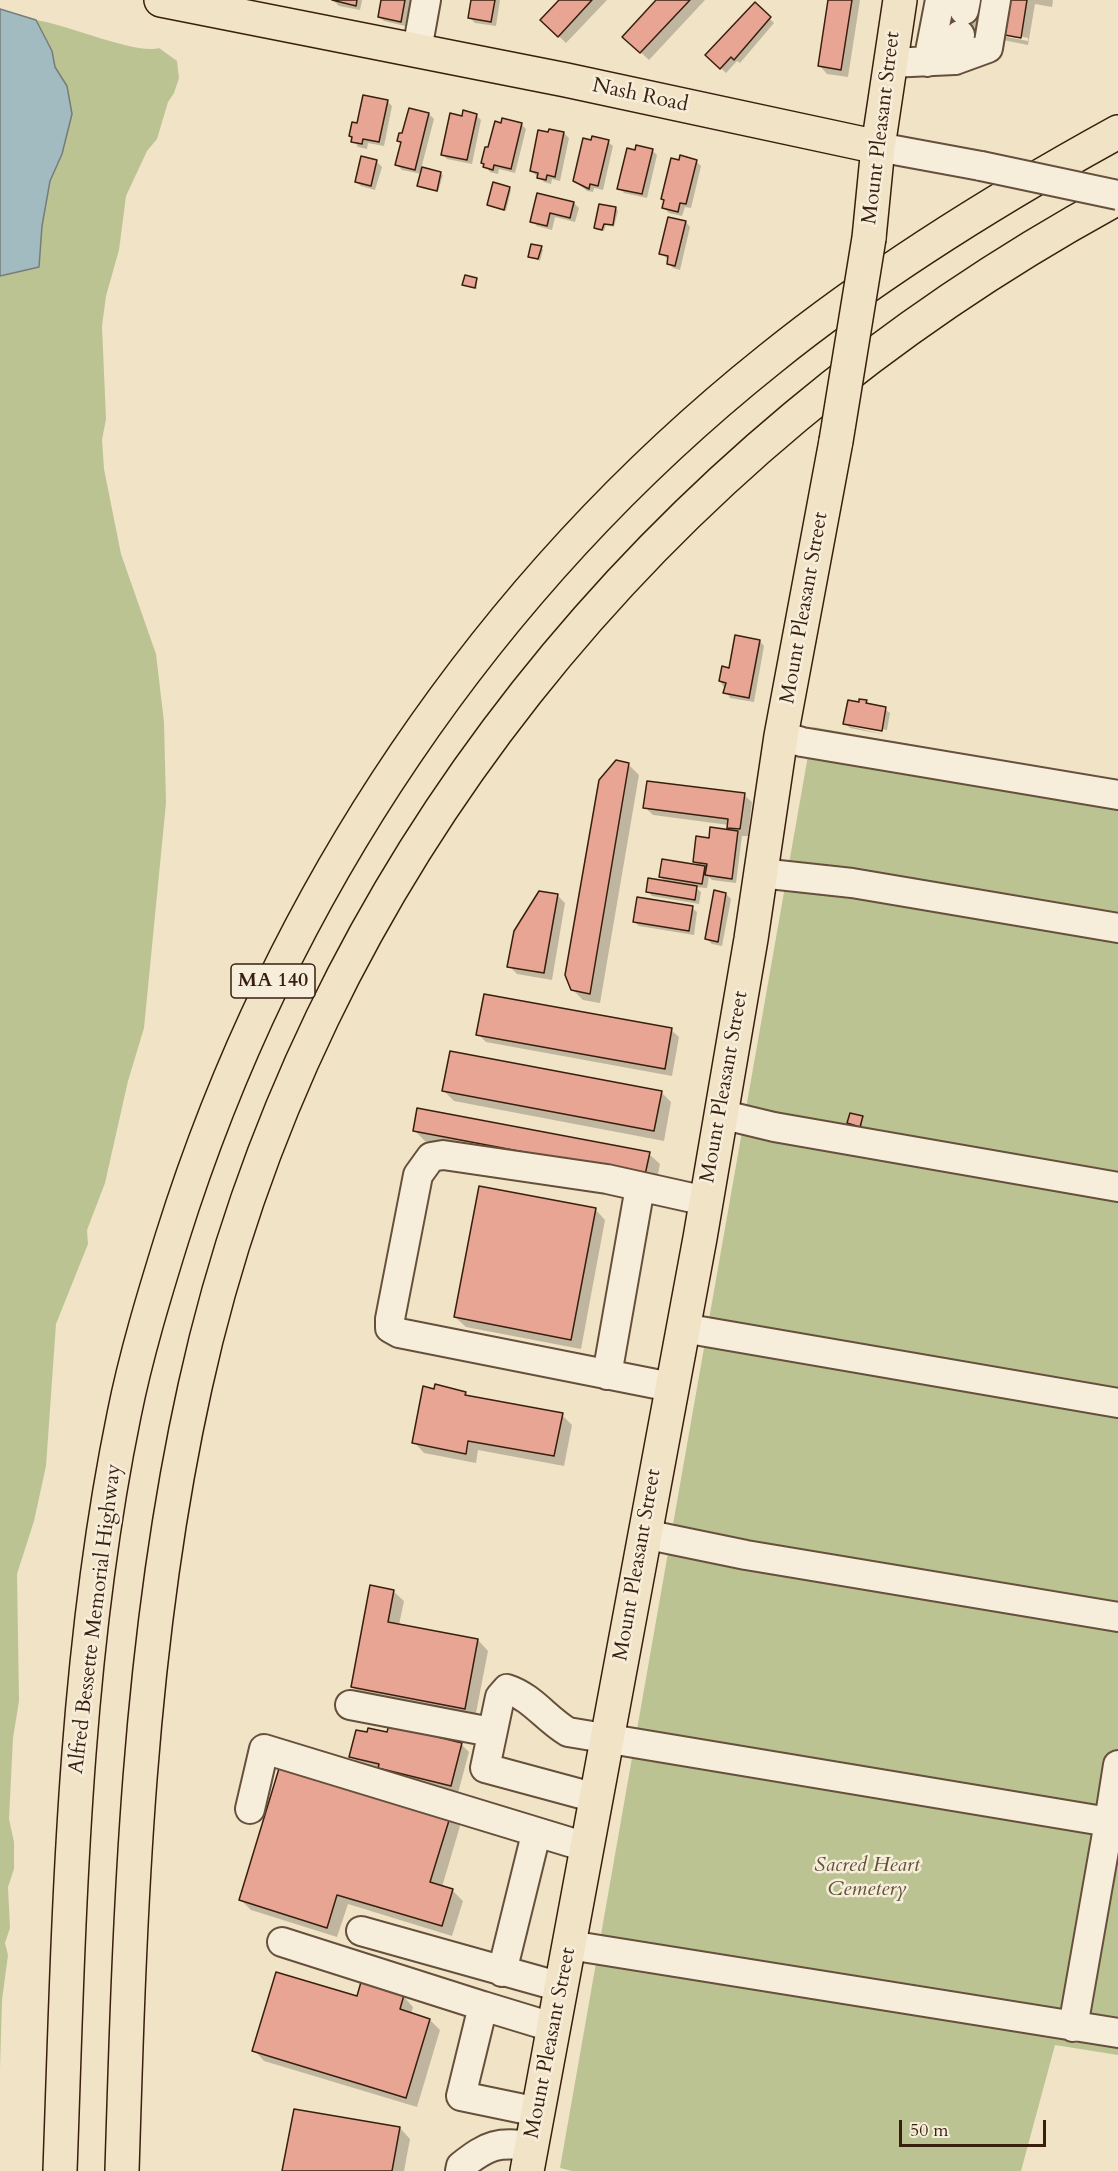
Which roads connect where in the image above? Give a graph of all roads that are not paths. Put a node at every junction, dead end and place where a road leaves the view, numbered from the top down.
1 (160, 0) edge
2 (426, 0) edge
3 (900, 0) edge
4 (996, 0) edge
5 (952, 28) edge
6 (417, 50) junction
7 (890, 63) junction
8 (1118, 132) edge
9 (878, 147) junction
10 (1118, 197) edge
11 (781, 736) junction
12 (1118, 795) edge
13 (760, 873) junction
14 (1118, 928) edge
15 (720, 1114) junction
16 (640, 1186) junction
17 (1118, 1187) edge
18 (706, 1201) junction
19 (683, 1328) junction
20 (607, 1375) junction
21 (671, 1387) junction
22 (1118, 1403) edge
23 (644, 1534) junction
24 (1118, 1617) edge
25 (350, 1705) dead end
26 (491, 1732) junction
27 (607, 1737) junction
28 (1118, 1766) edge
29 (596, 1797) junction
30 (250, 1809) dead end
31 (1114, 1823) edge
32 (536, 1833) junction
33 (586, 1847) junction
34 (361, 1931) dead end
35 (282, 1942) dead end
36 (569, 1945) junction
37 (502, 1972) junction
38 (561, 1987) junction
39 (483, 2006) junction
40 (552, 2027) junction
41 (1073, 2027) junction
42 (1118, 2033) edge
43 (538, 2112) junction
44 (529, 2158) edge
45 (60, 2171) edge
46 (122, 2171) edge
47 (460, 2171) edge

1 - 6 main road, Nash Road
2 - 6 street
3 - 7 main road, Mount Pleasant Street
4 - 5 street
5 - 7 street
6 - 9 main road, Nash Road
7 - 9 main road, Mount Pleasant Street
8 - 45 main road, Alfred Bessette Memorial Highway / MA 140
9 - 10 street, Nash Road, bridge
9 - 11 main road, Mount Pleasant Street, bridge
10 - 46 main road, MA 140
11 - 12 street
11 - 13 main road, Mount Pleasant Street
13 - 14 street
13 - 15 main road, Mount Pleasant Street
15 - 17 street
15 - 18 main road, Mount Pleasant Street
16 - 18 street
16 - 20 street
16 - 20 street
18 - 19 main road, Mount Pleasant Street
19 - 21 main road, Mount Pleasant Street
19 - 22 street
20 - 21 street
21 - 23 main road, Mount Pleasant Street
23 - 24 street
23 - 27 main road, Mount Pleasant Street
25 - 26 street
26 - 27 street
26 - 29 street
27 - 29 main road, Mount Pleasant Street
27 - 31 street
28 - 31 street
29 - 33 main road, Mount Pleasant Street
30 - 32 street
31 - 41 street
32 - 33 street
32 - 37 street
33 - 36 main road, Mount Pleasant Street
34 - 37 street
35 - 39 street
36 - 38 main road, Mount Pleasant Street
36 - 41 street
37 - 38 street
38 - 40 main road, Mount Pleasant Street
39 - 40 street
39 - 43 street
40 - 43 main road, Mount Pleasant Street
41 - 42 street
43 - 44 main road, Mount Pleasant Street
44 - 47 street

